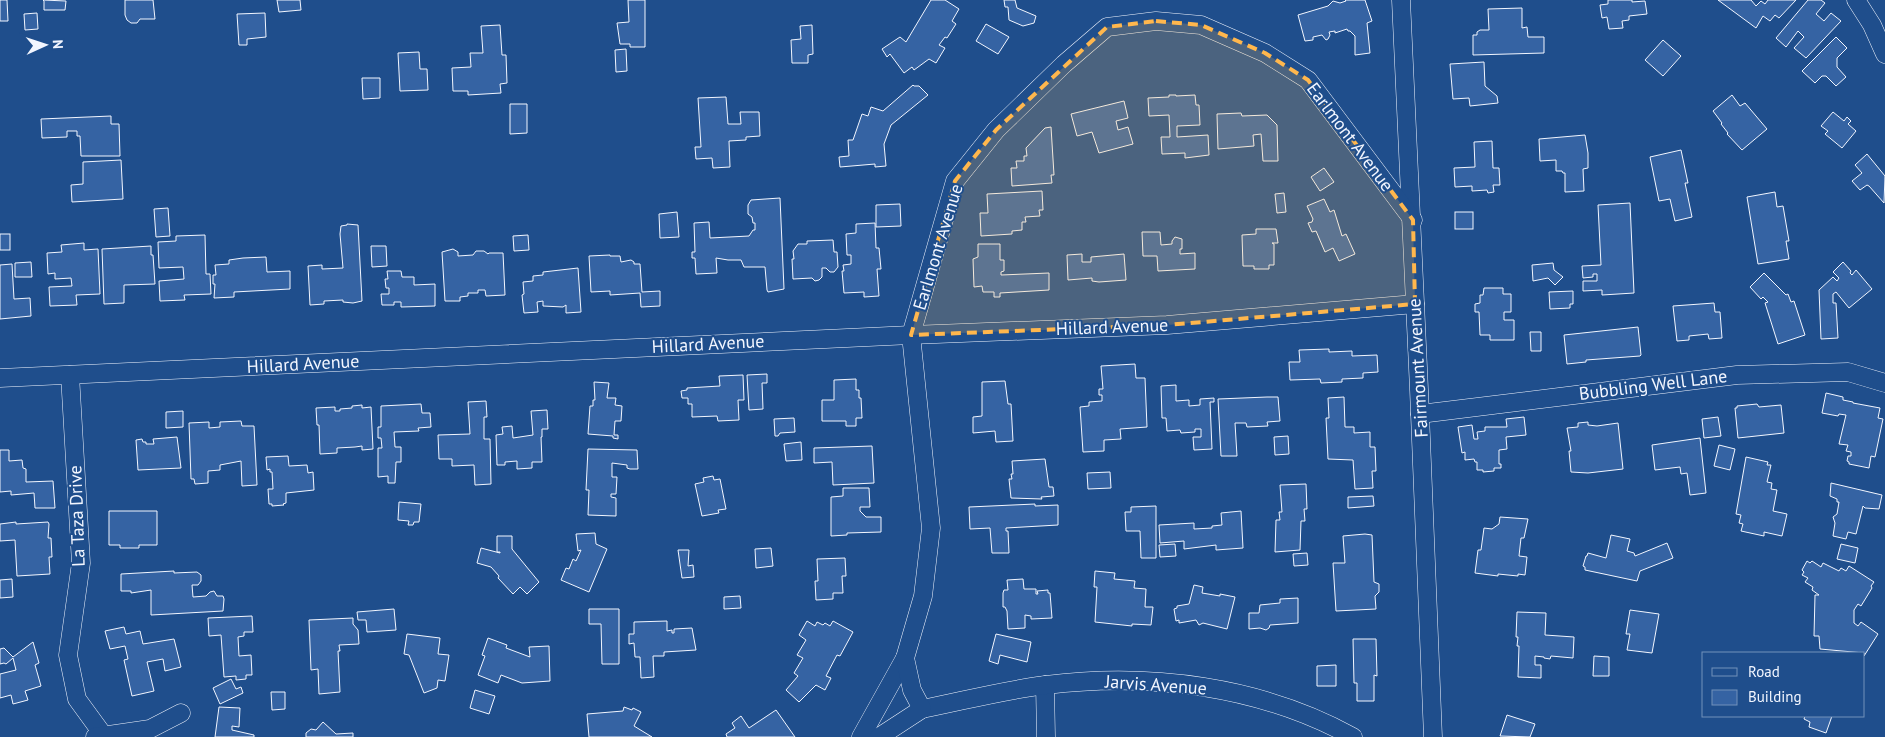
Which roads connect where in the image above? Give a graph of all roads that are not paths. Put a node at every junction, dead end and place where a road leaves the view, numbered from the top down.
1 (1401, 0) edge
2 (1856, 0) edge
3 (1885, 54) edge
4 (1413, 220) junction
5 (1415, 304) junction
6 (911, 335) junction
7 (70, 375) junction
8 (0, 378) edge
9 (1885, 382) edge
10 (1420, 414) junction
11 (905, 658) junction
12 (1045, 685) junction
13 (922, 709) junction
14 (181, 713) dead end
15 (100, 736) edge
16 (861, 737) edge
17 (879, 737) edge
18 (1046, 737) edge
19 (1353, 737) edge
20 (1433, 737) edge

1 - 4 street, Fairmount Avenue
2 - 3 street
4 - 5 street, Fairmount Avenue
4 - 6 street, Earlmont Avenue
5 - 6 street, Hillard Avenue
5 - 10 street, Fairmount Avenue
6 - 7 street, Hillard Avenue
6 - 11 street, Earlmont Avenue
7 - 8 street, Hillard Avenue
7 - 15 street, La Taza Drive
9 - 10 street, Bubbling Well Lane
10 - 20 street, Fairmount Avenue
11 - 13 street, Earlmont Avenue
11 - 16 street
12 - 13 street, Jarvis Avenue
12 - 18 street
12 - 19 street, Jarvis Avenue
13 - 17 street
14 - 15 street

